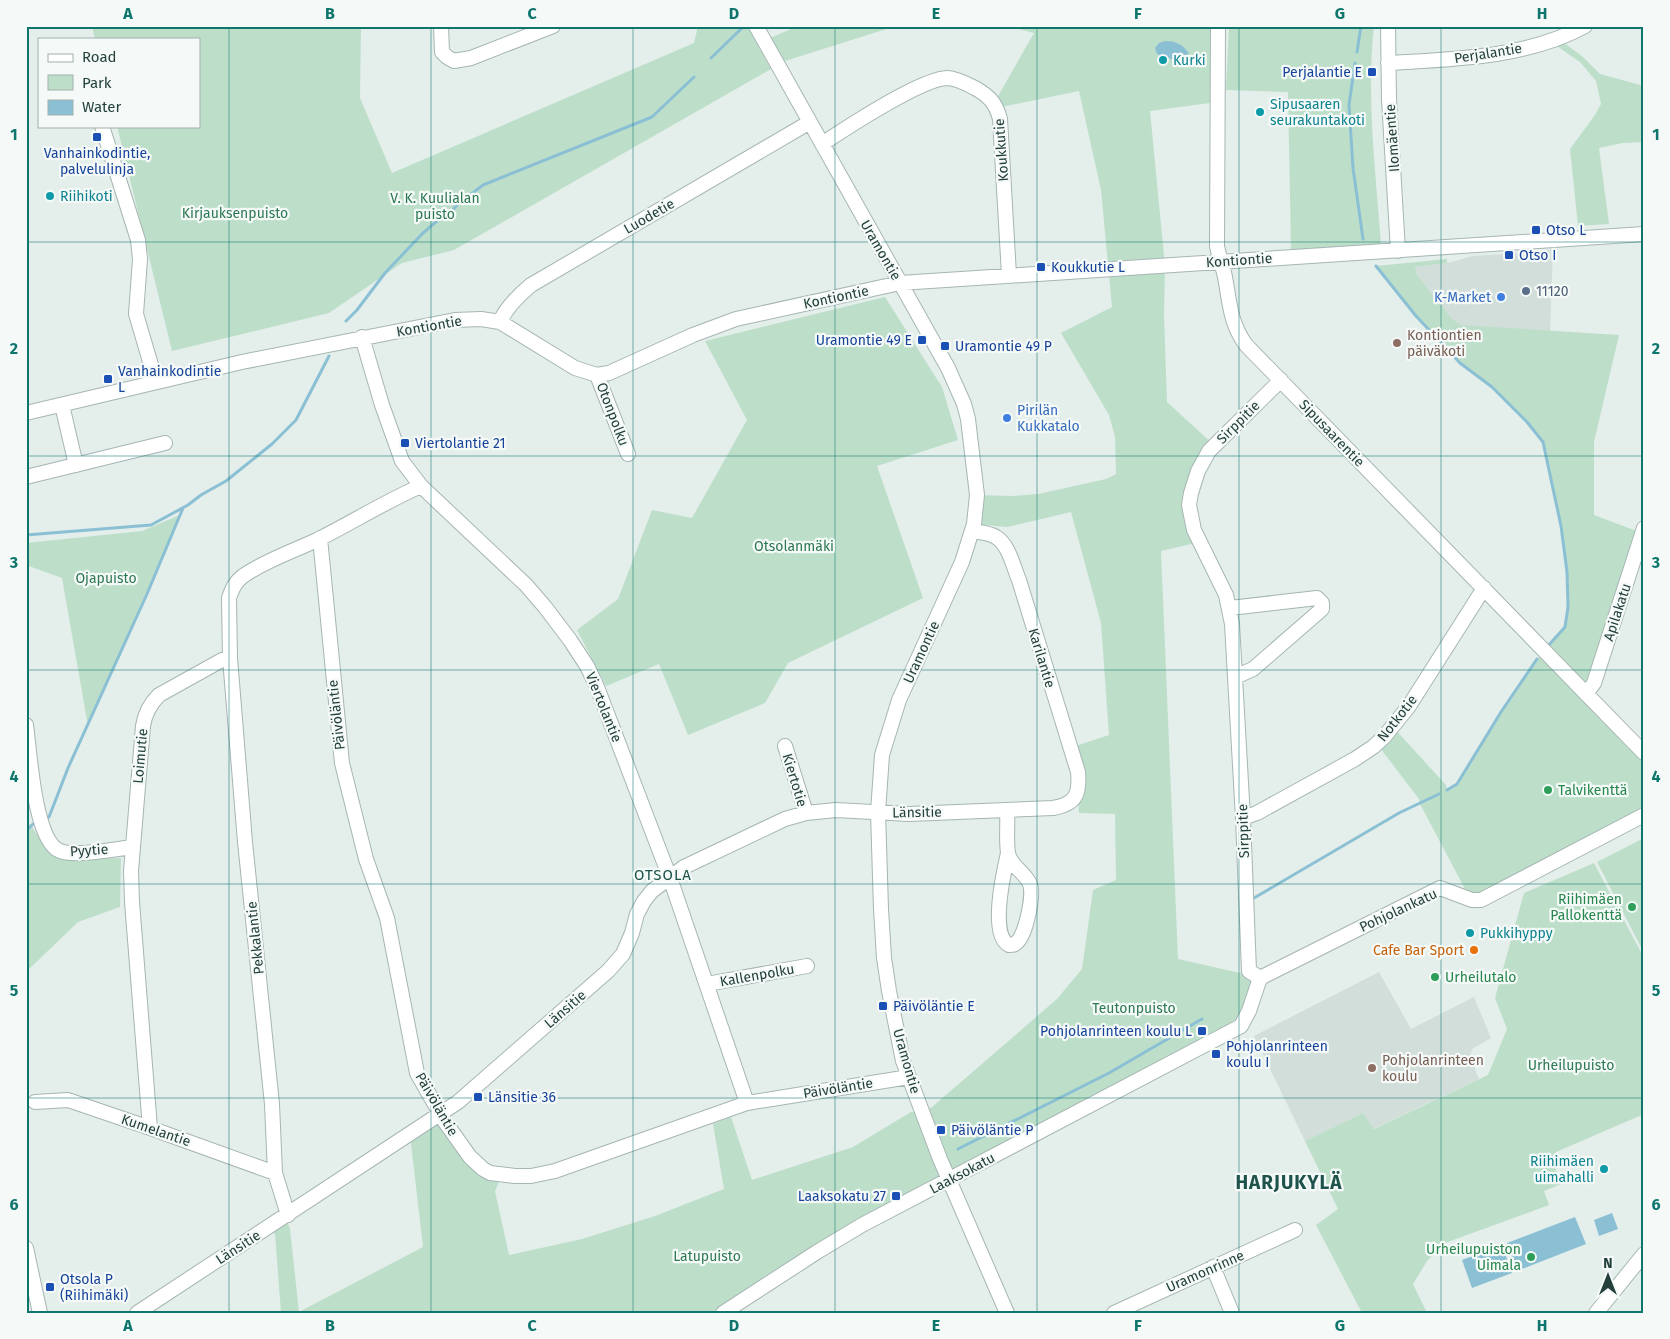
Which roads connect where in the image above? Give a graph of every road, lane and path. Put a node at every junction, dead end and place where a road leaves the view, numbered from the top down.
1 (441, 26) edge
2 (553, 26) edge
3 (756, 26) edge
4 (1218, 26) edge
5 (1388, 26) edge
6 (1585, 26) edge
7 (1388, 63) junction
8 (810, 122) junction
9 (103, 128) edge
10 (822, 144) junction
11 (1644, 234) edge
12 (1398, 251) junction
13 (1221, 261) junction
14 (1009, 275) junction
15 (900, 283) junction
16 (500, 322) junction
17 (362, 338) junction
18 (597, 375) junction
19 (1281, 380) junction
20 (156, 382) junction
21 (62, 405) junction
22 (26, 413) edge
23 (165, 443) dead end
24 (628, 454) dead end
25 (76, 465) junction
26 (26, 477) edge
27 (421, 486) junction
28 (1644, 528) edge
29 (972, 531) junction
30 (320, 538) junction
31 (1484, 588) junction
32 (1230, 608) junction
33 (230, 658) junction
34 (1235, 677) junction
35 (1586, 694) junction
36 (26, 725) edge
37 (785, 746) dead end
38 (1644, 753) edge
39 (1068, 804) joint
40 (1007, 810) junction
41 (878, 812) junction
42 (806, 813) junction
43 (1644, 815) edge
44 (1243, 818) junction
45 (132, 847) junction
46 (1008, 853) junction
47 (670, 878) junction
48 (807, 966) dead end
49 (1260, 978) junction
50 (707, 984) junction
51 (909, 1077) junction
52 (35, 1102) dead end
53 (747, 1103) junction
54 (440, 1115) junction
55 (150, 1128) junction
56 (275, 1173) junction
57 (950, 1179) junction
58 (288, 1215) junction
59 (1295, 1230) dead end
60 (26, 1248) edge
61 (1644, 1254) edge
62 (1213, 1268) junction
63 (40, 1313) edge
64 (137, 1313) edge
65 (723, 1313) edge
66 (1006, 1313) edge
67 (1114, 1313) edge
68 (1232, 1313) edge
69 (1596, 1313) edge

1 - 2 street
3 - 8 street, Uramontie
4 - 13 street, Sipusaarentie
5 - 7 street, Ilomäentie
6 - 7 street, Perjalantie
7 - 12 street, Ilomäentie
8 - 10 street, Uramontie
8 - 16 street, Luodetie
9 - 20 street
10 - 14 street, Koukkutie
10 - 15 street, Uramontie
11 - 12 street, Kontiontie
12 - 13 street, Kontiontie
13 - 14 street, Kontiontie
13 - 19 street, Sipusaarentie
14 - 15 street, Kontiontie
15 - 18 street, Kontiontie
15 - 29 street, Uramontie
16 - 17 street, Kontiontie
16 - 18 street, Kontiontie
17 - 20 street, Kontiontie
17 - 27 street, Viertolantie
18 - 24 street, Otonpolku
19 - 31 street, Sipusaarentie
19 - 32 street, Sirppitie
20 - 21 street, Kontiontie
21 - 22 street, Kontiontie
21 - 25 street
23 - 25 street
25 - 26 street
27 - 30 street
27 - 47 street, Viertolantie
28 - 35 street, Apilakatu
29 - 39 street, Karilantie
29 - 41 street, Uramontie
30 - 33 street
30 - 54 street, Päivöläntie
31 - 35 street, Sipusaarentie
31 - 44 street, Notkotie
32 - 34 street, Sirppitie
32 - 34 street
33 - 45 street, Loimutie
33 - 56 street, Pekkalantie
34 - 44 street, Sirppitie
35 - 38 street, Sipusaarentie
36 - 45 street, Pyytie
37 - 42 street, Kiertotie
39 - 40 street, Länsitie
40 - 41 street, Länsitie
40 - 46 street
41 - 42 street, Länsitie
41 - 51 street, Uramontie
42 - 47 street, Länsitie
43 - 49 street, Pohjolankatu
44 - 49 street, Sirppitie
45 - 55 street, Loimutie
46 - 46 street
47 - 50 street, Viertolantie
47 - 54 street, Länsitie
48 - 50 street, Kallenpolku
49 - 57 street, Laaksokatu
50 - 53 street, Viertolantie
51 - 53 street, Päivöläntie
51 - 57 street, Uramontie
52 - 55 street, Kumelantie
53 - 54 street, Päivöläntie
54 - 58 street, Länsitie
55 - 56 street, Kumelantie
56 - 58 street, Pekkalantie
57 - 65 street, Laaksokatu
57 - 66 street, Uramontie
58 - 64 street, Länsitie
59 - 62 street, Uramonrinne
60 - 63 street
61 - 69 street
62 - 67 street, Uramonrinne
62 - 68 street

